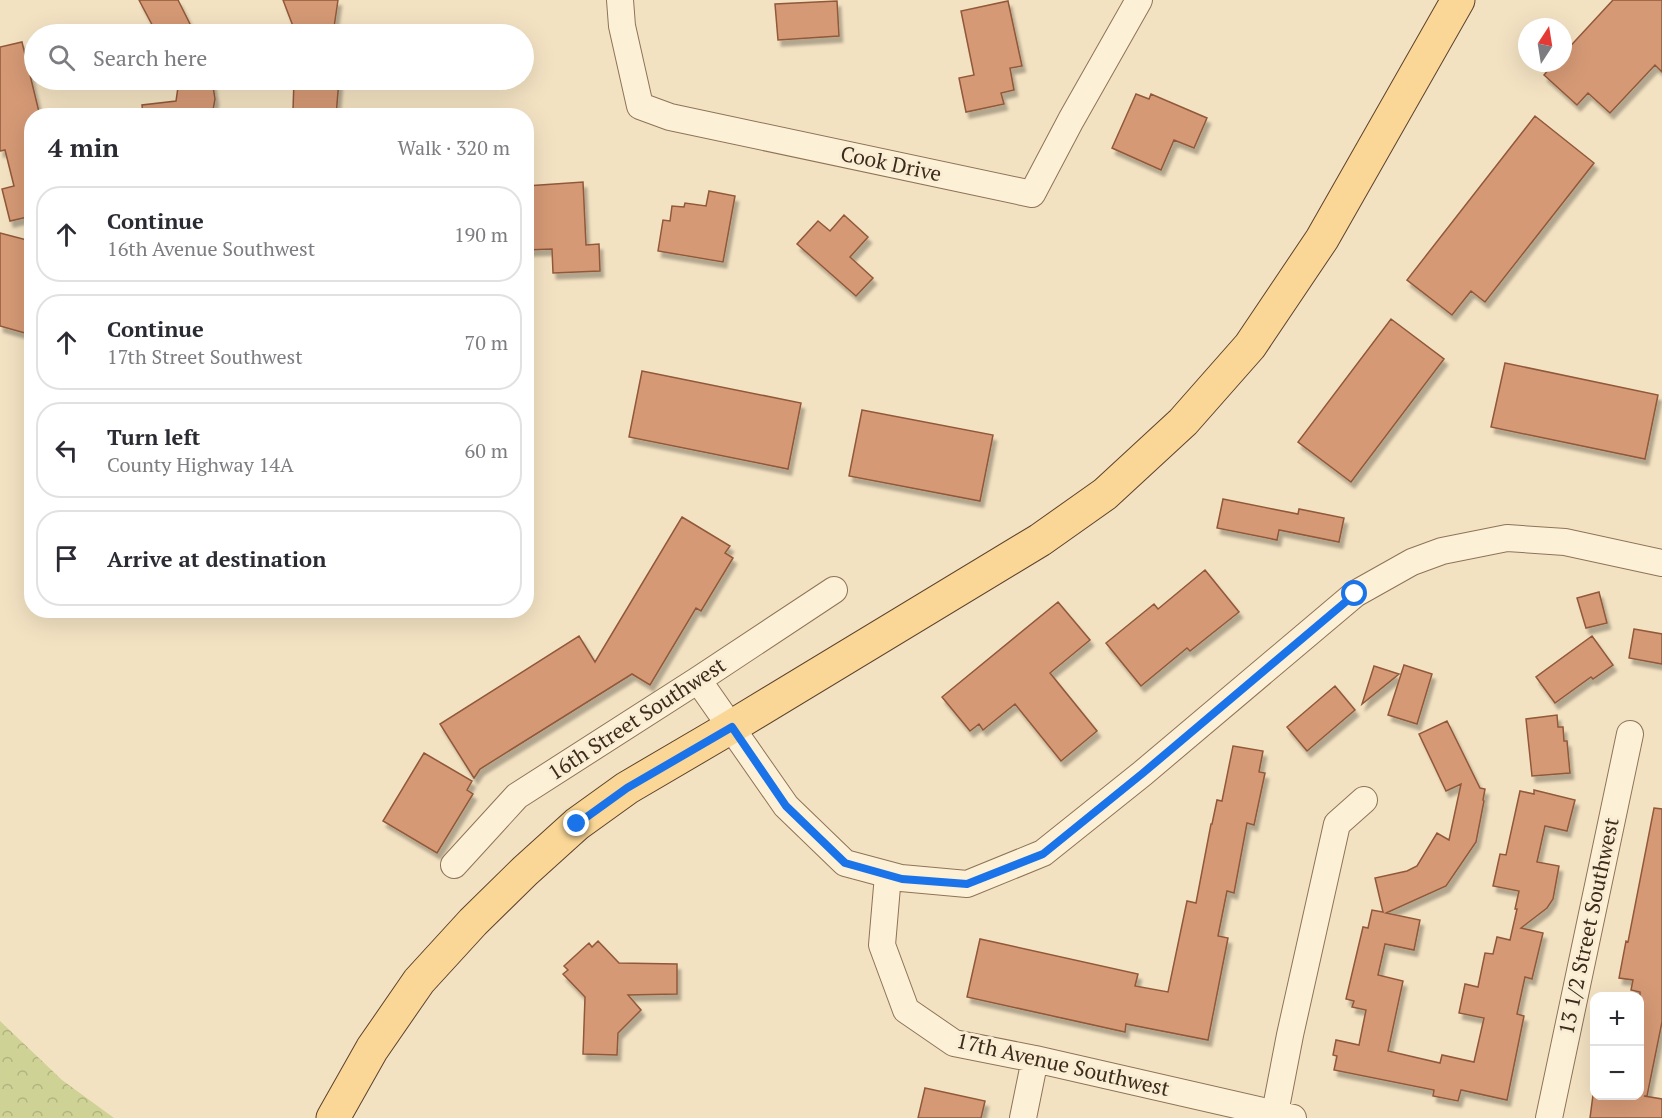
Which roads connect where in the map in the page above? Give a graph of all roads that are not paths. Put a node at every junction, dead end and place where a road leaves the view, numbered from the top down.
1 (620, 0) edge
2 (1139, 0) edge
3 (1458, 0) edge
4 (1662, 563) edge
5 (834, 590) dead end
6 (698, 680) junction
7 (732, 727) junction
8 (1629, 734) dead end
9 (1364, 800) dead end
10 (454, 865) dead end
11 (888, 875) junction
12 (1035, 1059) junction
13 (1280, 1117) edge
14 (333, 1118) edge
15 (1023, 1118) edge
16 (1549, 1118) edge

1 - 2 street, Cook Drive
3 - 7 main road
4 - 11 street
5 - 6 street, 16th Street Southwest
6 - 7 street
6 - 10 street, 16th Street Southwest
7 - 11 street
7 - 14 main road
8 - 16 street, 13 1/2 Street Southwest
9 - 13 street
11 - 12 street, 17th Avenue Southwest
12 - 13 street, 17th Avenue Southwest
12 - 15 street

